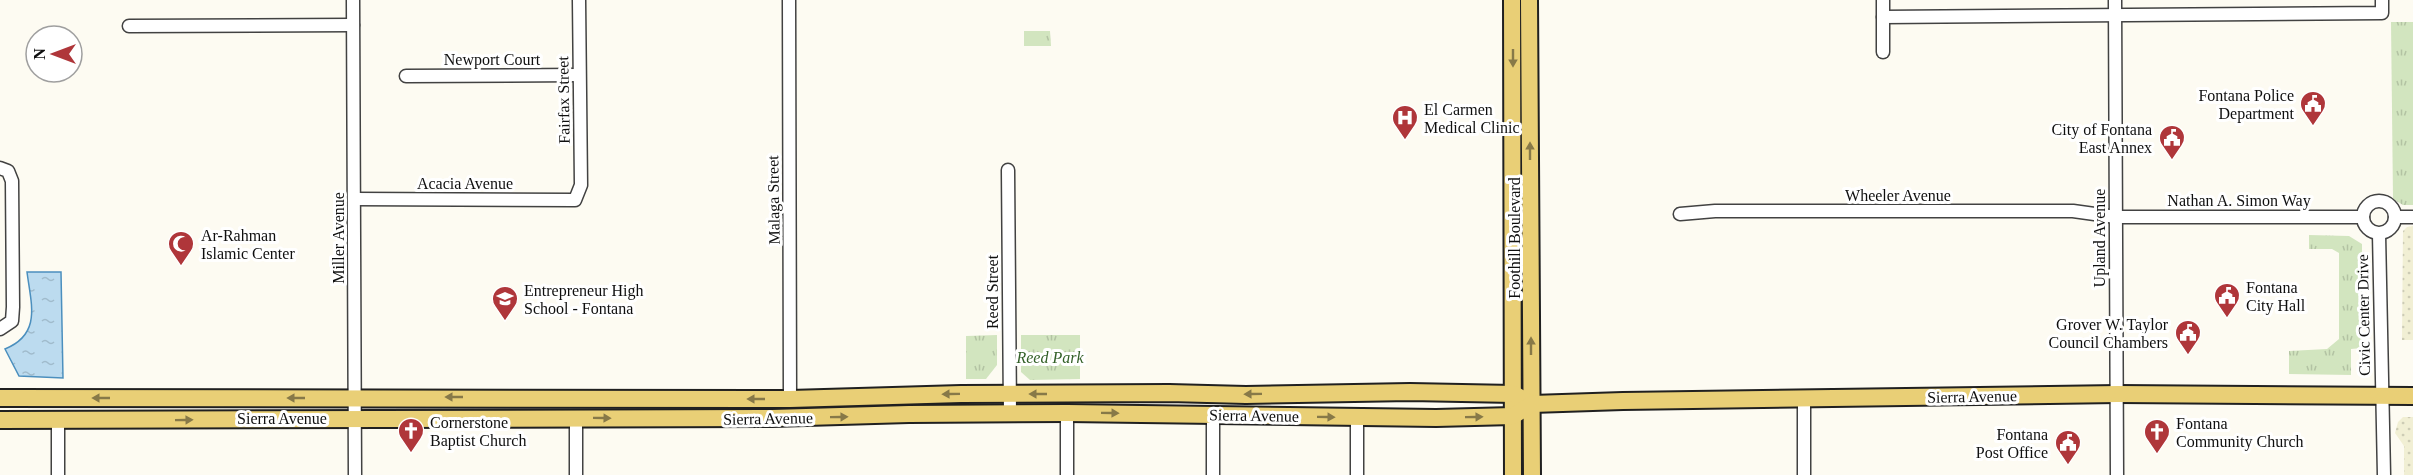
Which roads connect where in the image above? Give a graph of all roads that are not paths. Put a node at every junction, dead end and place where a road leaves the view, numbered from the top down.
1 (353, 0) edge
2 (579, 0) edge
3 (789, 0) edge
4 (1512, 0) edge
5 (1529, 0) edge
6 (1883, 0) edge
7 (2115, 0) edge
8 (2382, 0) edge
9 (2115, 15) junction
10 (1883, 17) junction
11 (353, 25) junction
12 (129, 26) dead end
13 (1882, 52) dead end
14 (579, 75) junction
15 (406, 76) dead end
16 (4, 170) edge
17 (1008, 170) dead end
18 (354, 199) junction
19 (575, 200) joint
20 (1680, 214) dead end
21 (2116, 217) junction
22 (2363, 217) junction
23 (2395, 217) junction
24 (2413, 217) edge
25 (2379, 234) junction
26 (0, 329) edge
27 (1514, 393) junction
28 (1010, 394) junction
29 (2118, 394) junction
30 (2381, 396) junction
31 (2413, 396) edge
32 (0, 398) edge
33 (354, 398) junction
34 (1804, 398) junction
35 (790, 399) junction
36 (1532, 404) junction
37 (1010, 413) junction
38 (1067, 413) junction
39 (1213, 414) junction
40 (1513, 416) junction
41 (576, 417) junction
42 (354, 418) junction
43 (1357, 418) junction
44 (0, 420) edge
45 (58, 420) junction
46 (58, 475) edge
47 (355, 475) edge
48 (576, 475) edge
49 (1067, 475) edge
50 (1213, 475) edge
51 (1357, 475) edge
52 (1514, 475) edge
53 (1532, 475) edge
54 (1804, 475) edge
55 (2117, 475) edge
56 (2384, 475) edge

1 - 11 street, Miller Avenue
2 - 14 street, Fairfax Street
3 - 35 street, Malaga Street
4 -> 27 main road, Foothill Boulevard
36 -> 5 main road, Foothill Boulevard
6 - 10 street
7 - 9 street, Upland Avenue
8 - 9 street
9 - 10 street
9 - 21 street, Upland Avenue
10 - 13 street
11 - 12 street
11 - 18 street, Miller Avenue
14 - 15 street, Newport Court
14 - 19 street, Fairfax Street
16 - 26 street
17 - 28 street, Reed Street
18 - 19 street, Acacia Avenue
18 - 33 street, Miller Avenue
20 - 21 street, Wheeler Avenue
21 - 22 street, Nathan A. Simon Way
21 - 29 street, Upland Avenue
22 - 23 street
22 - 25 street
23 - 24 street
23 - 25 street
25 - 30 street, Civic Center Drive
27 -> 28 main road, Sierra Avenue
27 - 36 main road
27 - 40 main road, Foothill Boulevard
28 -> 35 main road, Sierra Avenue
28 - 37 street, Reed Street
29 - 30 main road, Sierra Avenue
29 - 34 main road, Sierra Avenue
29 - 55 street, Upland Avenue
30 - 31 main road, Sierra Avenue
30 - 56 street, Civic Center Drive
33 -> 32 main road, Sierra Avenue
35 -> 33 main road, Sierra Avenue
33 - 42 street, Miller Avenue
34 - 36 main road, Sierra Avenue
34 - 54 street
36 - 40 main road
36 - 53 main road, Foothill Boulevard
37 - 38 main road, Sierra Avenue
41 -> 37 main road, Sierra Avenue
38 -> 39 main road, Sierra Avenue
38 - 49 street
39 -> 43 main road, Sierra Avenue
39 - 50 street
43 -> 40 main road, Sierra Avenue
40 - 52 main road, Foothill Boulevard
41 - 42 main road, Sierra Avenue
41 - 48 street
45 -> 42 main road, Sierra Avenue
42 - 47 street, Miller Avenue
43 - 51 street
44 - 45 main road, Sierra Avenue
45 - 46 street

